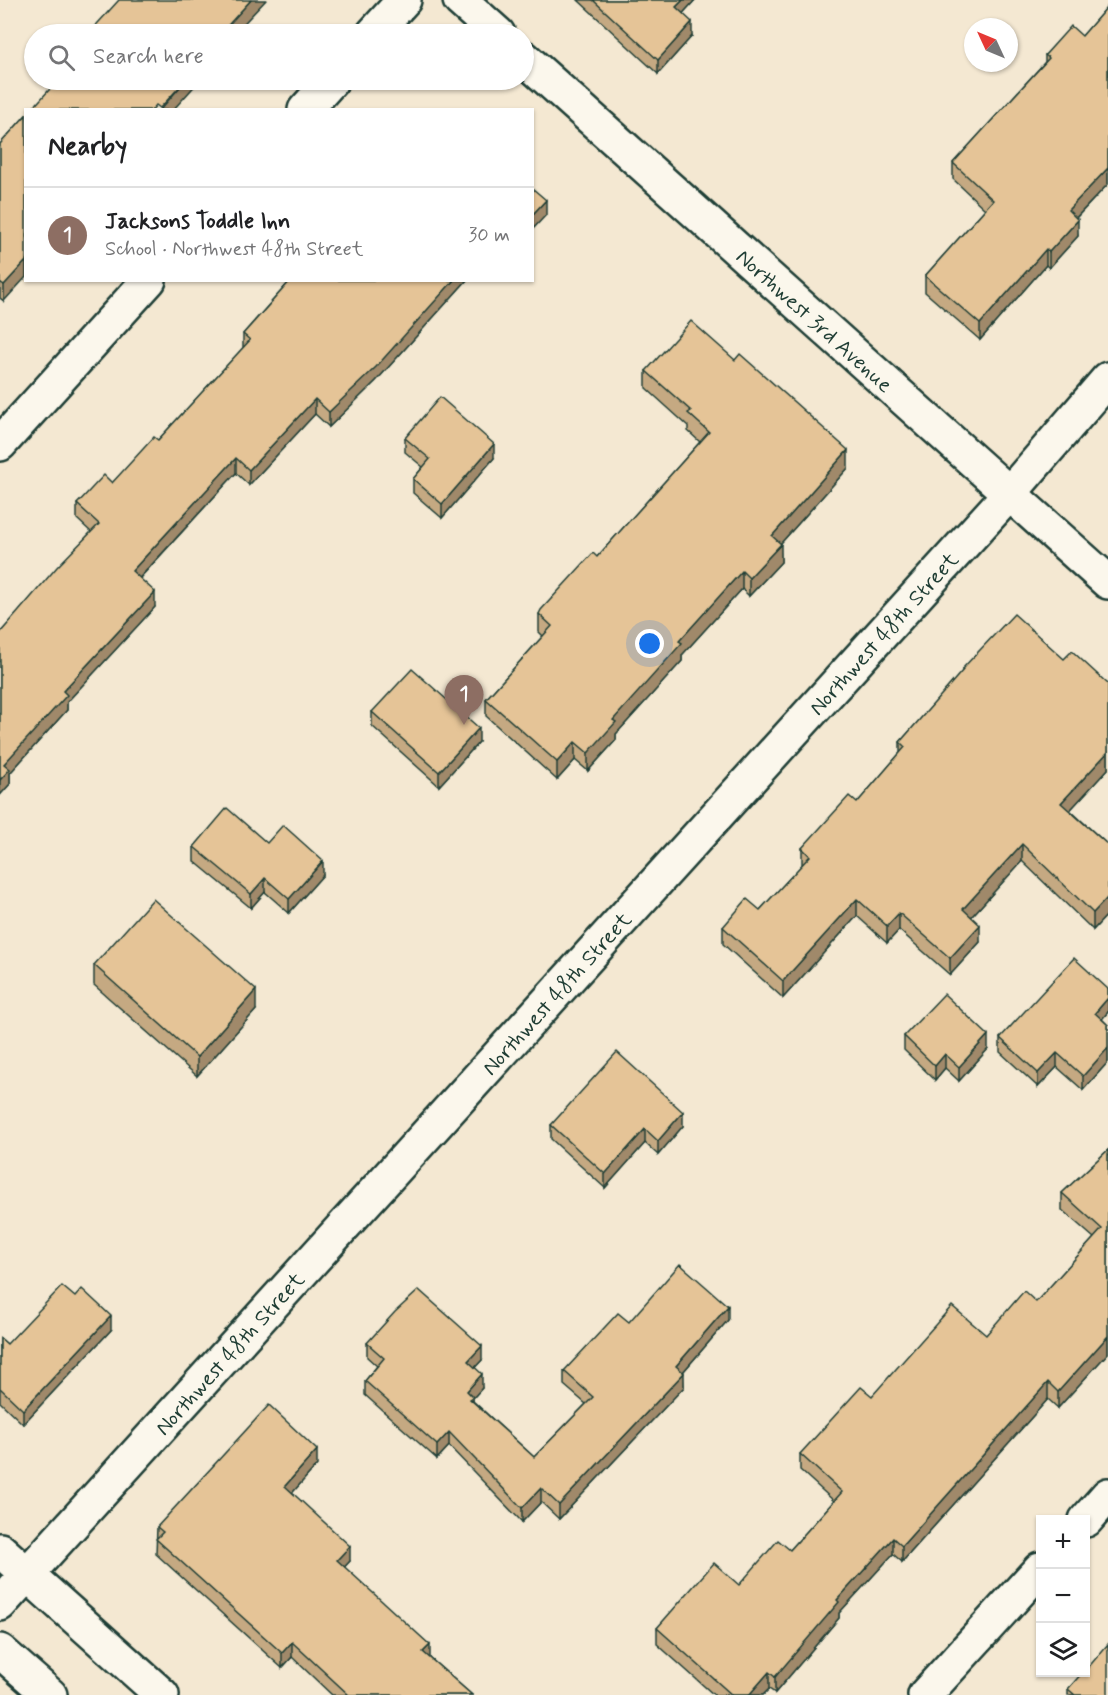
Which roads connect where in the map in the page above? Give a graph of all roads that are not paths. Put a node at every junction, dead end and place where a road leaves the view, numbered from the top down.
1 (404, 0) edge
2 (460, 0) edge
3 (382, 24) edge
4 (487, 24) edge
5 (534, 66) edge
6 (323, 90) edge
7 (306, 108) edge
8 (147, 282) edge
9 (1108, 379) edge
10 (0, 444) edge
11 (1009, 494) junction
12 (1108, 582) edge
13 (1108, 1495) edge
14 (1090, 1515) edge
15 (0, 1550) edge
16 (27, 1574) junction
17 (1036, 1574) edge
18 (0, 1604) edge
19 (0, 1651) edge
20 (50, 1695) edge
21 (162, 1695) edge
22 (925, 1695) edge

1 - 3 street
2 - 4 street
5 - 11 street, Northwest 3rd Avenue
6 - 7 street
8 - 10 street
9 - 11 street, Northwest 48th Street
11 - 12 street, Northwest 3rd Avenue
11 - 16 street, Northwest 48th Street
13 - 14 street
15 - 16 street
16 - 18 street, Northwest 48th Street
16 - 21 street
17 - 22 street
19 - 20 street

